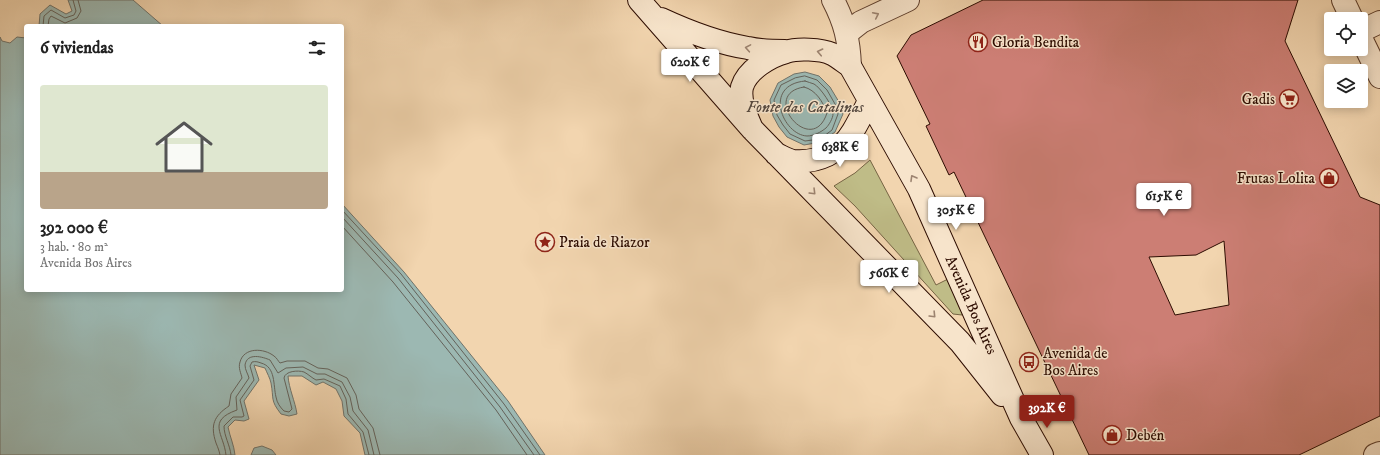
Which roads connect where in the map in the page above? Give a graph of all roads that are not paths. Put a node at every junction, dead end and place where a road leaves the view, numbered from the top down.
1 (639, 0) edge
2 (833, 0) edge
3 (908, 0) edge
4 (1343, 0) edge
5 (1349, 12) edge
6 (654, 16) junction
7 (1380, 22) edge
8 (1368, 28) edge
9 (847, 33) junction
10 (786, 52) junction
11 (1368, 52) edge
12 (850, 66) junction
13 (1380, 77) edge
14 (870, 101) junction
15 (752, 129) junction
16 (776, 154) junction
17 (1021, 418) junction
18 (1380, 452) edge
19 (1042, 455) edge
20 (1375, 455) edge

1 - 6 main road
2 - 9 main road
9 -> 3 main road
4 - 5 main road
10 -> 6 main road
6 - 15 main road
7 - 8 main road
9 - 12 main road
12 -> 10 main road
10 - 15 main road
11 - 13 main road
12 - 14 main road, Avenida Bos Aires
14 - 16 main road
17 -> 14 main road, Avenida Bos Aires
15 - 16 main road
16 -> 17 main road, Avenida Bos Aires
17 - 19 main road, Avenida Bos Aires
18 - 20 main road

